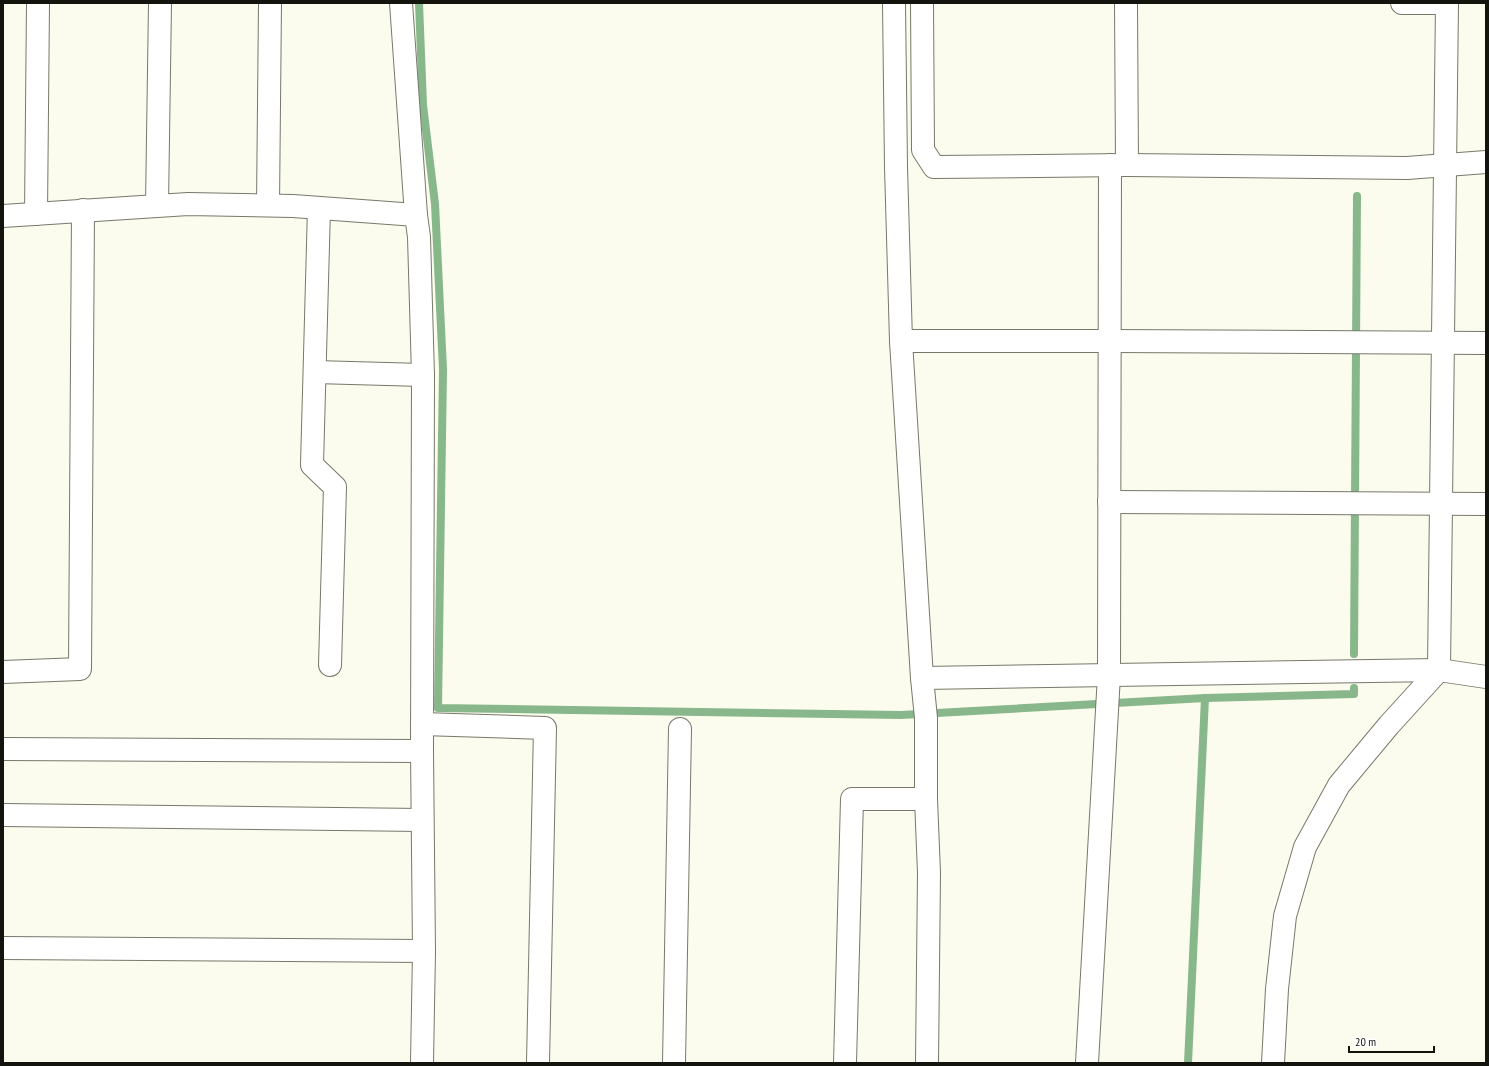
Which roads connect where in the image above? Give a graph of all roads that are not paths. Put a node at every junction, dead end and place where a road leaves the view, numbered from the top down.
1 (38, 3) edge
2 (160, 3) edge
3 (270, 3) edge
4 (401, 3) edge
5 (894, 3) edge
6 (922, 3) edge
7 (1126, 3) edge
8 (1402, 3) edge
9 (1447, 3) edge
10 (1486, 162) edge
11 (1119, 165) junction
12 (1446, 165) junction
13 (157, 205) junction
14 (268, 205) junction
15 (319, 208) junction
16 (83, 210) junction
17 (36, 214) junction
18 (416, 215) junction
19 (3, 216) edge
20 (901, 341) junction
21 (1110, 341) junction
22 (1442, 343) junction
23 (1486, 343) edge
24 (315, 372) junction
25 (423, 375) junction
26 (1109, 502) junction
27 (1441, 503) junction
28 (1486, 504) edge
29 (330, 666) dead end
30 (1439, 670) junction
31 (3, 672) edge
32 (1109, 675) junction
33 (1486, 677) edge
34 (922, 678) junction
35 (422, 724) junction
36 (680, 729) dead end
37 (3, 749) edge
38 (422, 751) junction
39 (926, 799) junction
40 (3, 815) edge
41 (422, 820) junction
42 (3, 948) edge
43 (424, 951) junction
44 (422, 1063) edge
45 (538, 1063) edge
46 (674, 1063) edge
47 (845, 1063) edge
48 (927, 1063) edge
49 (1087, 1063) edge
50 (1273, 1063) edge

1 - 17 street
2 - 13 street
3 - 14 street
4 - 18 street
5 - 20 street
6 - 11 street
7 - 11 street
8 - 9 street
9 - 12 street
10 - 12 street
11 - 12 street
11 - 21 street
12 - 22 street
13 - 14 street
13 - 16 street
14 - 15 street
15 - 18 street
15 - 24 street
16 - 17 street
16 - 31 street
17 - 19 street
18 - 25 street
20 - 21 street
20 - 34 street
21 - 22 street
21 - 26 street
22 - 23 street
22 - 27 street
24 - 25 street
24 - 29 street
25 - 35 street
26 - 27 street
26 - 32 street
27 - 28 street
27 - 30 street
30 - 32 street
30 - 33 street
30 - 50 street
32 - 34 street
32 - 49 street
34 - 39 street
35 - 38 street
35 - 45 street
36 - 46 street
37 - 38 street
38 - 41 street
39 - 47 street
39 - 48 street
40 - 41 street
41 - 43 street
42 - 43 street
43 - 44 street

